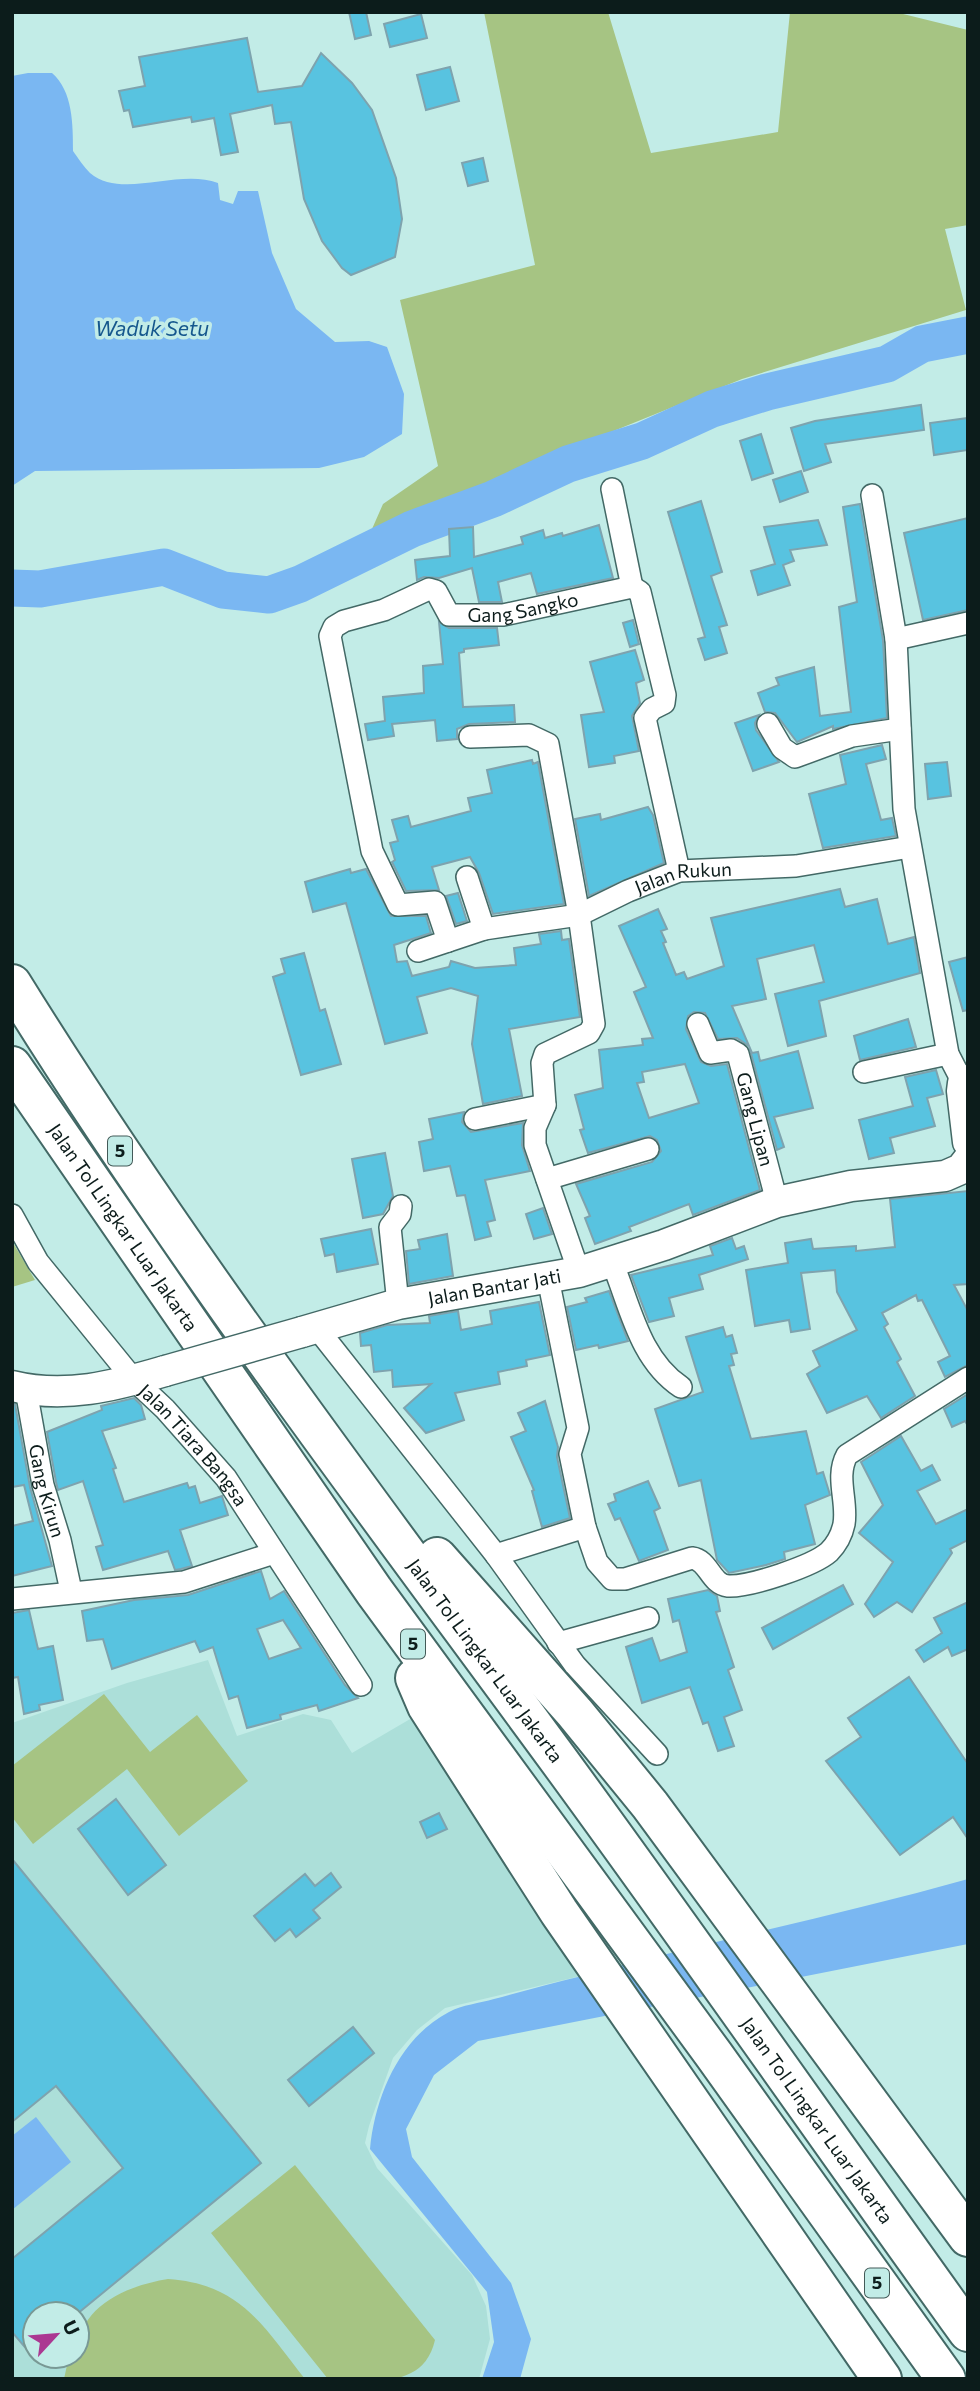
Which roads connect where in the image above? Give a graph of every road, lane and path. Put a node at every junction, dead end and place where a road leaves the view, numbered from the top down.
1 (612, 489) dead end
2 (872, 495) dead end
3 (632, 587) junction
4 (968, 623) edge
5 (896, 639) junction
6 (768, 724) dead end
7 (900, 729) junction
8 (470, 737) dead end
9 (910, 847) junction
10 (679, 871) junction
11 (467, 877) dead end
12 (579, 915) junction
13 (484, 929) junction
14 (448, 941) junction
15 (418, 951) dead end
16 (12, 984) edge
17 (698, 1024) dead end
18 (948, 1054) junction
19 (12, 1066) edge
20 (864, 1072) dead end
21 (966, 1082) edge
22 (545, 1105) junction
23 (475, 1119) dead end
24 (968, 1142) edge
25 (648, 1149) dead end
26 (968, 1160) edge
27 (547, 1180) junction
28 (777, 1202) junction
29 (401, 1206) dead end
30 (12, 1215) edge
31 (612, 1262) junction
32 (579, 1272) junction
33 (548, 1278) junction
34 (398, 1304) junction
35 (309, 1330) junction
36 (278, 1378) junction
37 (968, 1378) edge
38 (134, 1380) junction
39 (681, 1387) dead end
40 (19, 1388) edge
41 (585, 1527) junction
42 (274, 1553) junction
43 (496, 1555) junction
44 (71, 1591) junction
45 (374, 1591) junction
46 (12, 1599) edge
47 (648, 1618) dead end
48 (558, 1643) junction
49 (361, 1685) dead end
50 (657, 1754) dead end
51 (968, 2237) edge
52 (968, 2332) edge
53 (882, 2379) edge
54 (946, 2379) edge

1 - 3 street
2 - 5 street
3 - 10 street
3 - 14 street, Gang Sangko
4 - 5 street
5 - 7 street
6 - 7 street
7 - 9 street
8 - 12 street
9 - 10 street, Jalan Rukun
9 - 18 street
10 - 12 street, Jalan Rukun
11 - 13 street
12 - 13 street, Jalan Rukun
12 - 22 street
13 - 14 street, Jalan Rukun
14 - 15 street, Jalan Rukun
16 - 36 highway, Jalan Tol Lingkar Luar Jakarta / 5
17 - 28 street, Gang Lipan
18 - 20 street
18 - 21 street
19 - 45 highway, Jalan Tol Lingkar Luar Jakarta / 5
21 - 24 street
22 - 23 street
22 - 27 street
25 - 27 street
26 - 28 street, Jalan Bantar Jati
27 - 32 street
28 - 31 street, Jalan Bantar Jati
29 - 34 street
30 - 38 street, Jalan Tiara Bangsa
31 - 32 street, Jalan Bantar Jati
31 - 39 street
32 - 33 street, Jalan Bantar Jati
33 - 34 street, Jalan Bantar Jati
33 - 41 street
34 - 35 street, Jalan Bantar Jati
35 - 38 street, Jalan Bantar Jati, bridge
35 - 43 street
36 - 51 highway
36 - 52 highway, Jalan Tol Lingkar Luar Jakarta / 5
37 - 41 street
38 - 40 street, Jalan Bantar Jati
38 - 42 street, Jalan Tiara Bangsa
40 - 44 street, Gang Kirun
41 - 43 street
42 - 44 street
42 - 49 street, Jalan Tiara Bangsa
43 - 48 street
44 - 46 street
45 - 53 highway
45 - 54 highway, Jalan Tol Lingkar Luar Jakarta / 5
47 - 48 street
48 - 50 street

